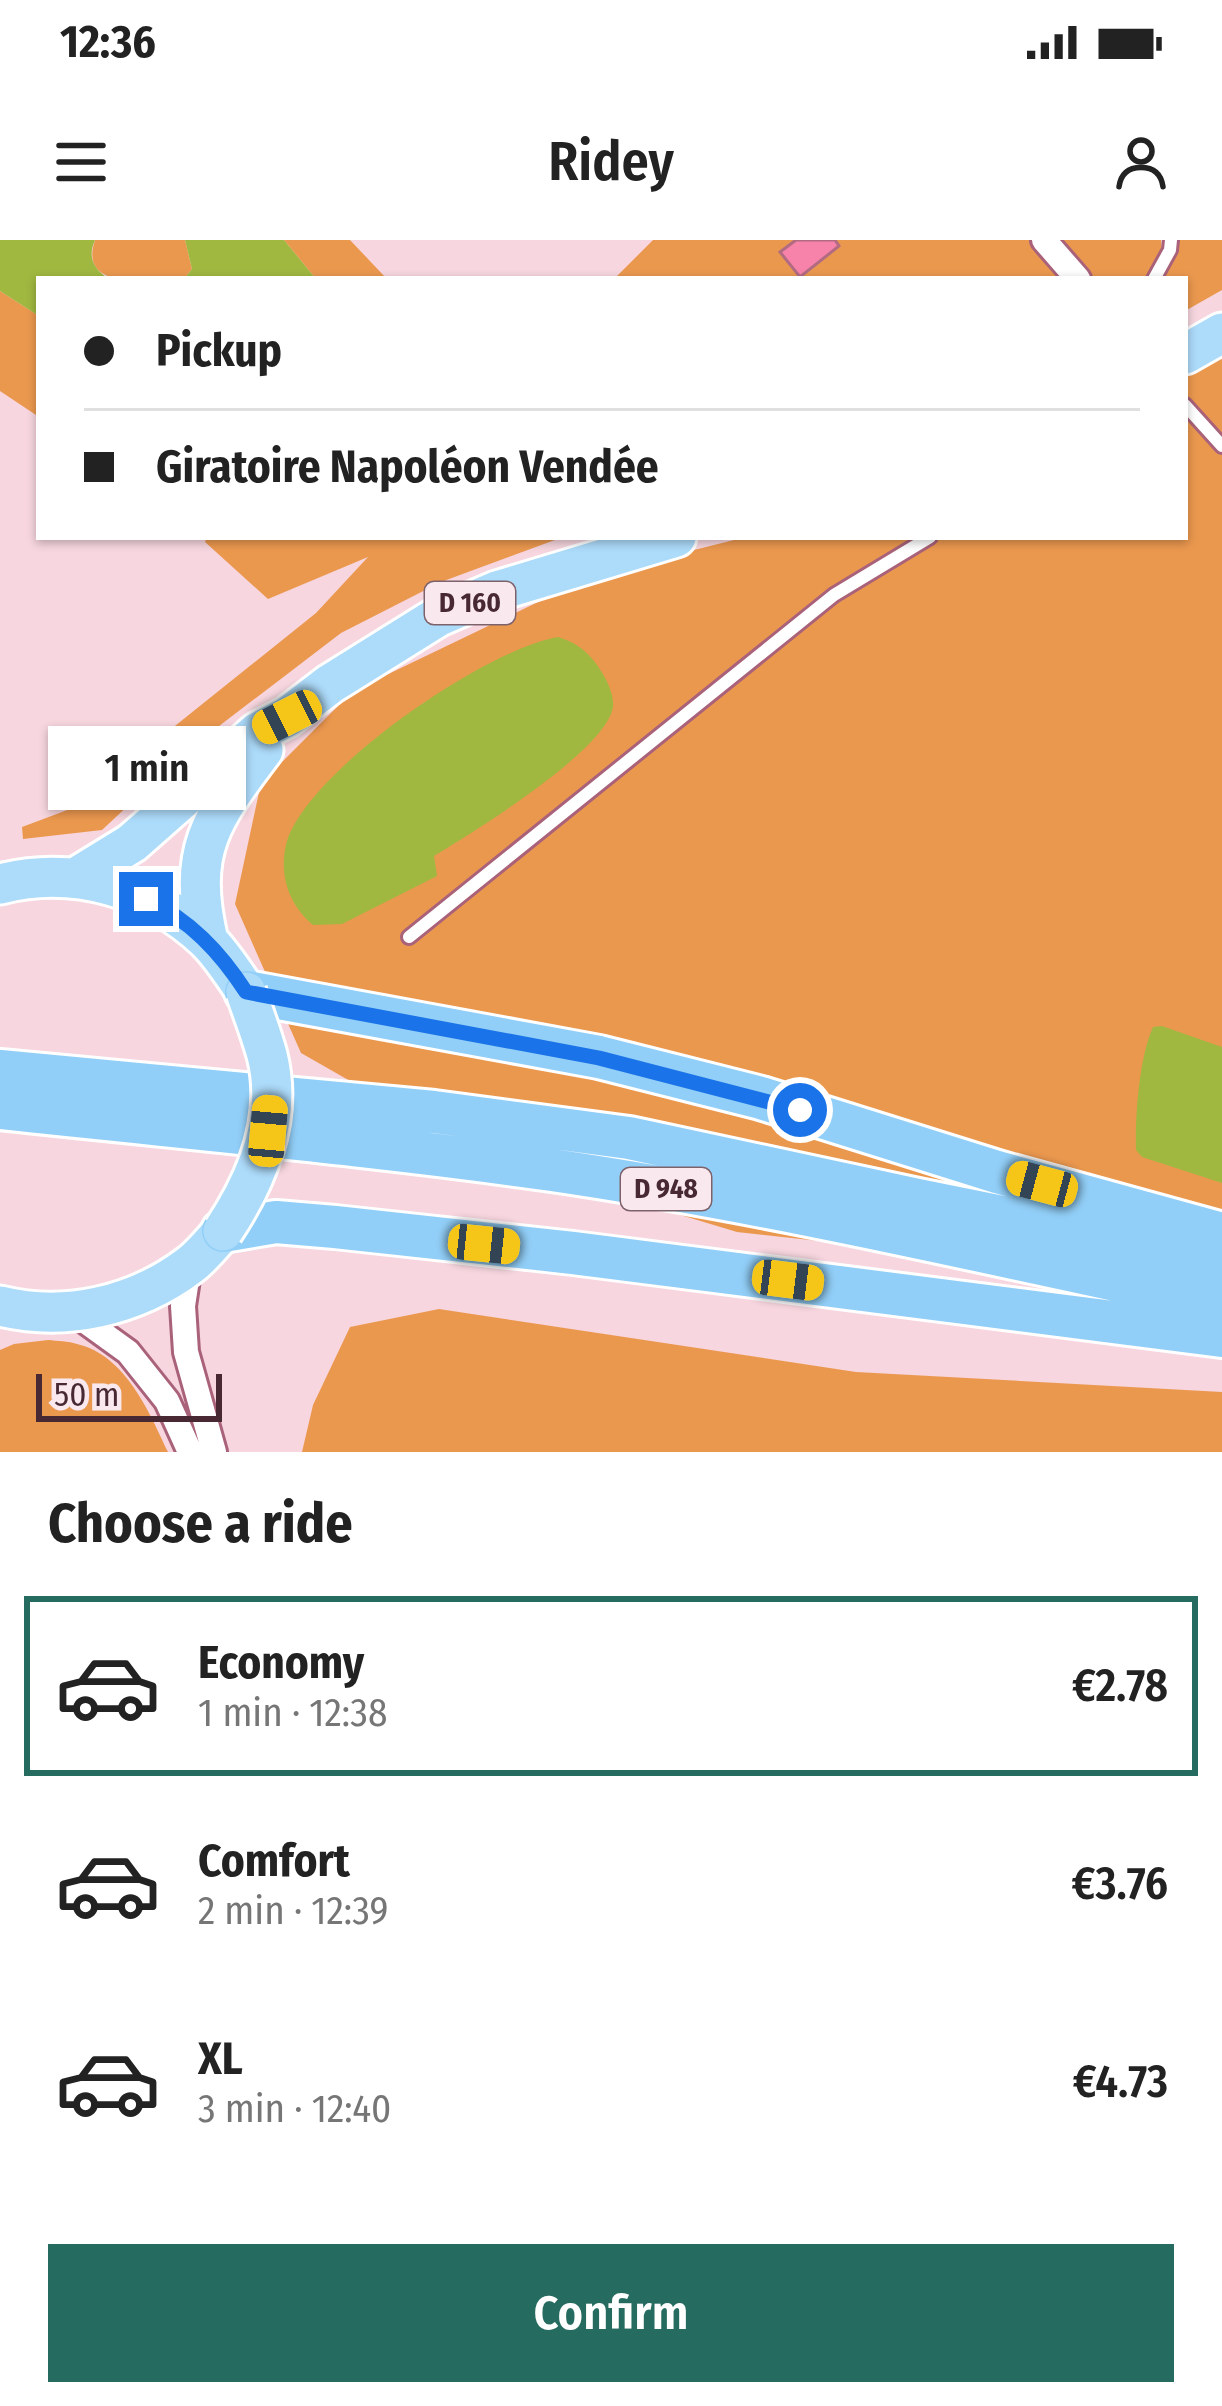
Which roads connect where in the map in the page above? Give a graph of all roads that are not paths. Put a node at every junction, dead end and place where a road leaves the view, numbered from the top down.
1 (1044, 240) edge
2 (1171, 240) edge
3 (1075, 276) edge
4 (1156, 276) edge
5 (1222, 333) edge
6 (1188, 352) edge
7 (1188, 408) edge
8 (1222, 446) edge
9 (666, 540) edge
10 (925, 540) edge
11 (287, 717) junction
12 (6, 875) edge
13 (75, 878) junction
14 (409, 938) dead end
15 (208, 941) junction
16 (246, 992) junction
17 (0, 1071) edge
18 (103, 1101) junction
19 (0, 1108) edge
20 (223, 1231) junction
21 (1222, 1234) edge
22 (1222, 1261) edge
23 (189, 1266) junction
24 (1222, 1304) edge
25 (74, 1312) junction
26 (6, 1313) edge
27 (1222, 1336) edge
28 (190, 1452) edge
29 (214, 1452) edge

1 - 3 street
2 - 4 lane
5 - 6 main road
7 - 8 lane
9 - 11 main road, D 160
10 - 14 lane
11 - 13 main road, D 160
11 - 15 main road, D 160
12 - 13 main road
13 - 15 main road
15 - 16 main road
16 - 20 main road, bridge
16 - 21 highway
17 - 18 highway
18 - 19 highway
18 - 22 highway, D 948
18 - 24 highway, D 948
20 - 23 main road
20 - 27 highway
23 - 25 main road
23 - 29 street
25 - 26 main road
25 - 28 street

